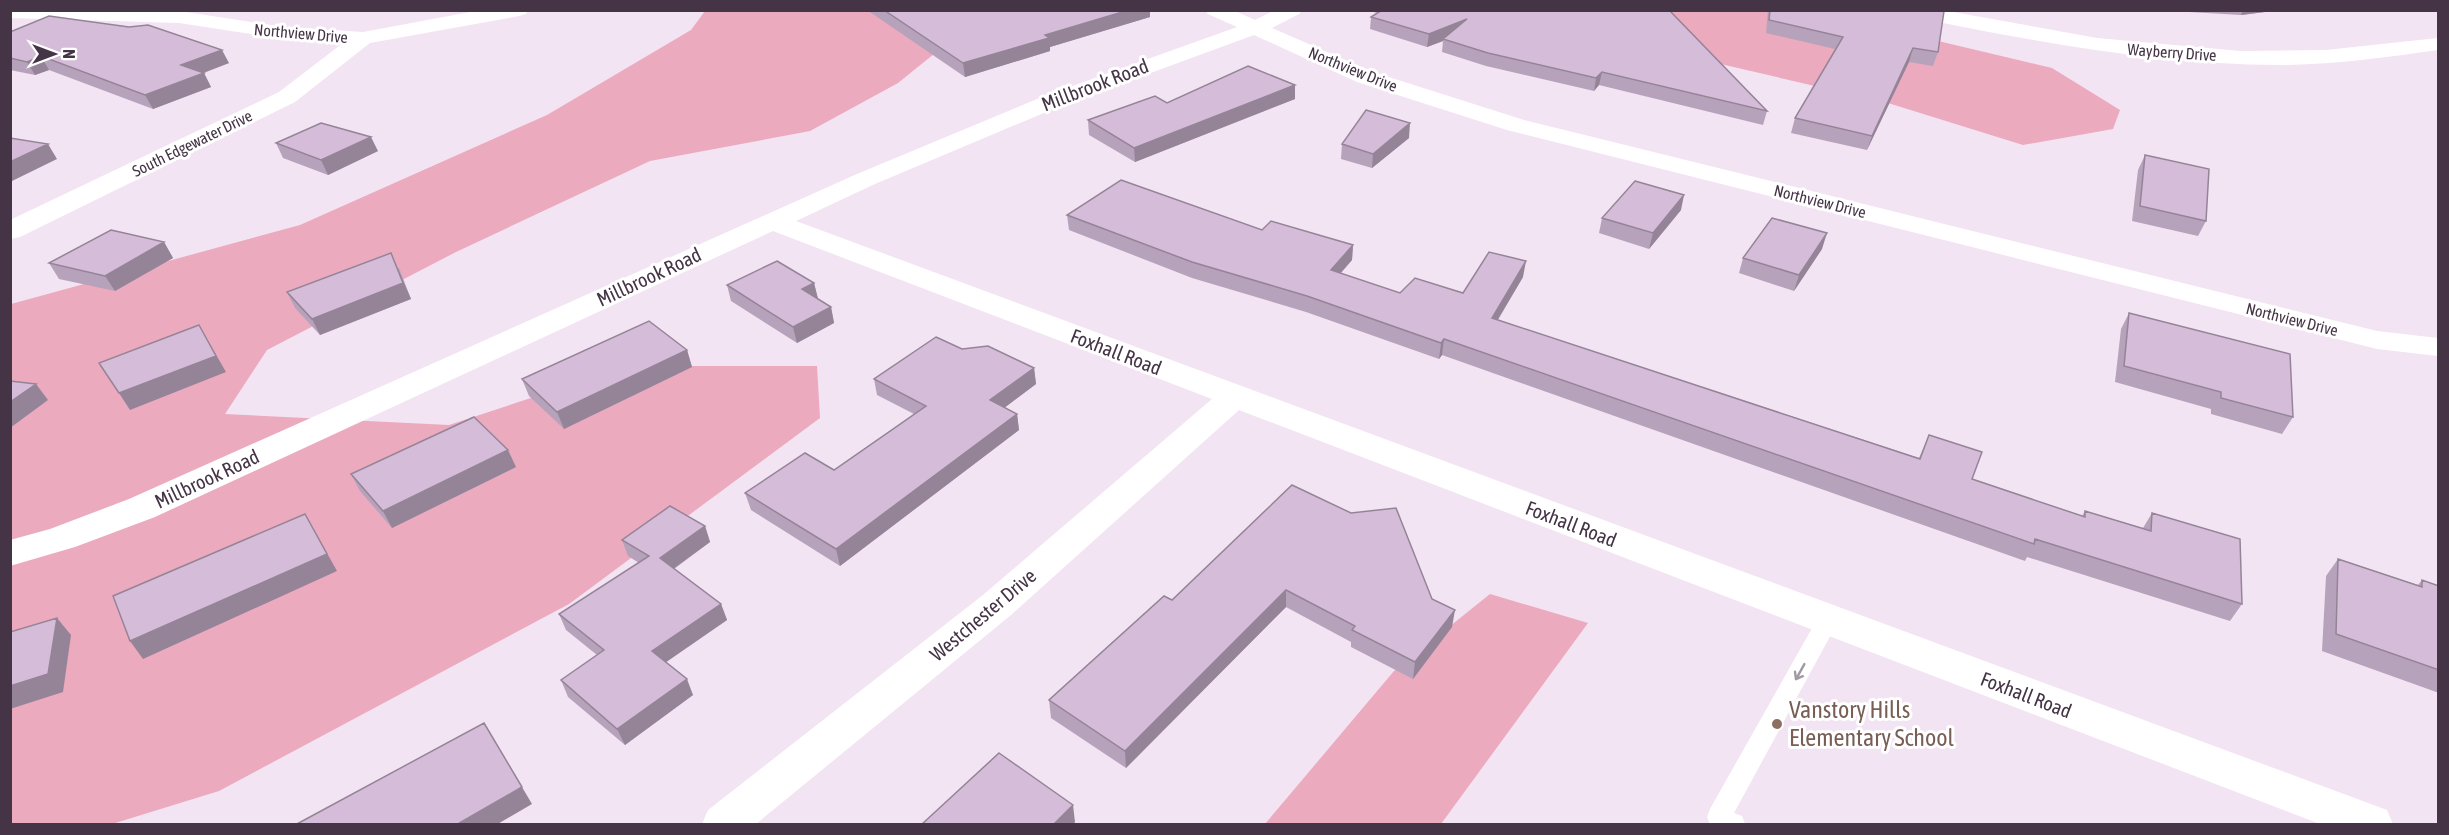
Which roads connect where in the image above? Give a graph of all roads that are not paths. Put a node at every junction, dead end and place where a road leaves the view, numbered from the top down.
1 (519, 10) edge
2 (1215, 10) edge
3 (1292, 10) edge
4 (1908, 10) edge
5 (10, 12) edge
6 (1255, 28) junction
7 (363, 38) junction
8 (2439, 44) edge
9 (771, 221) junction
10 (10, 231) edge
11 (2439, 347) edge
12 (1234, 397) junction
13 (10, 553) edge
14 (1828, 620) junction
15 (2326, 817) edge
16 (724, 825) edge
17 (1733, 825) edge
18 (2371, 825) edge

1 - 7 street, Northview Drive
2 - 6 street, Northview Drive
3 - 6 street, Millbrook Road
4 - 8 street, Wayberry Drive
5 - 7 street, Northview Drive
6 - 9 street, Millbrook Road
6 - 11 street, Northview Drive
7 - 10 street, South Edgewater Drive
9 - 12 street, Foxhall Road
9 - 13 street, Millbrook Road
12 - 14 street, Foxhall Road
12 - 16 street, Westchester Drive
14 - 15 street, Foxhall Road
14 -> 17 lane
15 - 18 street, Foxhall Road

